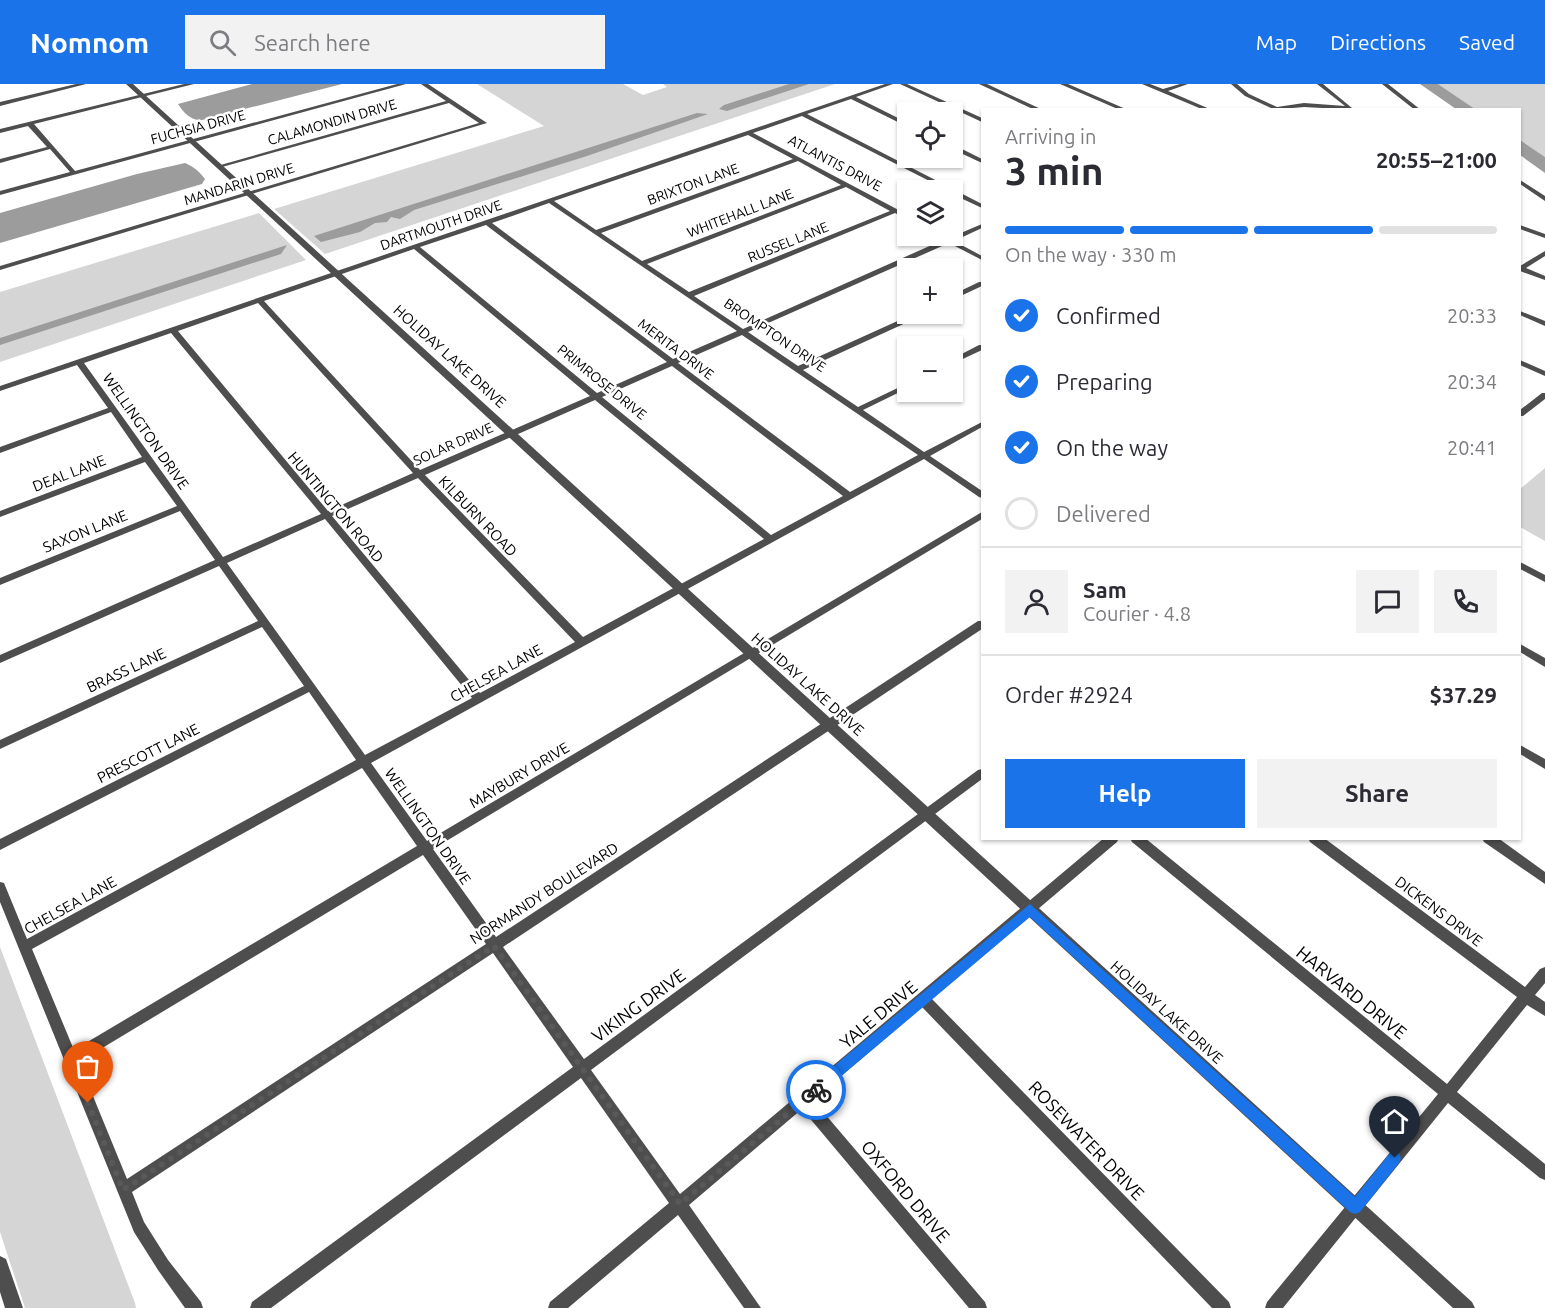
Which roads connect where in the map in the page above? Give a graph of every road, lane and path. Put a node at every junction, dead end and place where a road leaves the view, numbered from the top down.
1 (83, 84) edge
2 (129, 84) edge
3 (191, 84) edge
4 (403, 84) edge
5 (424, 84) edge
6 (890, 84) edge
7 (903, 84) edge
8 (982, 84) edge
9 (1063, 84) edge
10 (1145, 84) edge
11 (1185, 84) edge
12 (1234, 84) edge
13 (1320, 84) edge
14 (1385, 84) edge
15 (1164, 91) junction
16 (143, 96) junction
17 (851, 97) junction
18 (450, 101) junction
19 (0, 104) edge
20 (1036, 108) edge
21 (1121, 108) edge
22 (1205, 108) edge
23 (1272, 108) edge
24 (1282, 108) edge
25 (1350, 108) edge
26 (1416, 108) edge
27 (802, 114) junction
28 (897, 120) edge
29 (981, 120) edge
30 (30, 123) junction
31 (0, 131) edge
32 (749, 132) junction
33 (193, 140) junction
34 (52, 147) junction
35 (963, 152) edge
36 (799, 159) junction
37 (0, 160) edge
38 (981, 160) edge
39 (220, 166) junction
40 (74, 173) junction
41 (931, 180) edge
42 (1521, 183) edge
43 (847, 185) junction
44 (0, 193) edge
45 (249, 194) junction
46 (963, 196) edge
47 (1545, 199) edge
48 (550, 201) junction
49 (981, 206) edge
50 (895, 211) joint
51 (487, 222) junction
52 (981, 226) edge
53 (1521, 227) edge
54 (596, 232) junction
55 (963, 235) edge
56 (1545, 236) edge
57 (939, 246) edge
58 (959, 246) edge
59 (415, 247) junction
60 (1545, 253) edge
61 (981, 257) edge
62 (642, 263) junction
63 (0, 268) edge
64 (1521, 268) edge
65 (1521, 269) edge
66 (336, 274) junction
67 (1545, 278) edge
68 (981, 284) edge
69 (963, 293) edge
70 (689, 296) junction
71 (259, 300) junction
72 (1521, 313) edge
73 (897, 324) edge
74 (1545, 324) edge
75 (173, 330) junction
76 (743, 332) junction
77 (981, 348) edge
78 (963, 356) edge
79 (79, 362) junction
80 (1521, 362) edge
81 (672, 363) junction
82 (798, 369) junction
83 (1545, 374) edge
84 (0, 389) edge
85 (897, 390) edge
86 (1545, 395) edge
87 (598, 396) junction
88 (112, 409) junction
89 (858, 410) junction
90 (1521, 413) edge
91 (981, 425) edge
92 (511, 433) junction
93 (0, 450) edge
94 (926, 456) junction
95 (147, 458) junction
96 (419, 474) junction
97 (981, 494) edge
98 (850, 497) junction
99 (182, 507) junction
100 (0, 514) edge
101 (325, 515) junction
102 (981, 516) edge
103 (771, 540) junction
104 (221, 562) junction
105 (1521, 566) edge
106 (1545, 579) edge
107 (0, 582) edge
108 (680, 589) junction
109 (264, 622) junction
110 (981, 625) edge
111 (582, 643) junction
112 (1521, 649) edge
113 (751, 654) junction
114 (0, 658) edge
115 (1545, 663) edge
116 (310, 687) junction
117 (479, 699) junction
118 (829, 725) junction
119 (0, 745) edge
120 (1521, 750) edge
121 (363, 762) junction
122 (1545, 765) edge
123 (981, 774) edge
124 (926, 814) junction
125 (1111, 840) edge
126 (1138, 840) edge
127 (1317, 840) edge
128 (1491, 840) edge
129 (0, 845) edge
130 (425, 848) junction
131 (1545, 879) edge
132 (0, 887) edge
133 (1030, 909) junction
134 (494, 946) junction
135 (24, 947) junction
136 (1545, 974) edge
137 (1526, 996) junction
138 (923, 999) junction
139 (1545, 1010) edge
140 (70, 1060) junction
141 (582, 1068) junction
142 (1447, 1093) junction
143 (804, 1100) junction
144 (1545, 1173) edge
145 (123, 1190) junction
146 (680, 1204) junction
147 (1355, 1207) junction
148 (0, 1265) edge
149 (14, 1308) edge
150 (195, 1308) edge
151 (258, 1308) edge
152 (556, 1308) edge
153 (753, 1308) edge
154 (979, 1308) edge
155 (1223, 1308) edge
156 (1273, 1308) edge
157 (1466, 1308) edge

1 - 19 street
2 - 16 street, HOLIDAY LAKE DRIVE
3 - 16 street
4 - 33 street, FUCHSIA DRIVE
5 - 18 street
6 - 17 street, DARTMOUTH DRIVE
7 - 29 street
8 - 20 street
9 - 21 street
10 - 15 street
11 - 15 street
12 - 23 street
13 - 25 street
14 - 26 street
15 - 22 street
16 - 30 street
16 - 33 street, HOLIDAY LAKE DRIVE
17 - 27 street, DARTMOUTH DRIVE
17 - 28 street
18 - 39 street, CALAMONDIN DRIVE
18 - 45 street, MANDARIN DRIVE
24 - 25 street
27 - 32 street, DARTMOUTH DRIVE
27 - 41 street
30 - 31 street
30 - 34 street
32 - 36 street, ATLANTIS DRIVE
32 - 48 street, DARTMOUTH DRIVE
33 - 39 street, HOLIDAY LAKE DRIVE
33 - 40 street, FUCHSIA DRIVE
34 - 37 street
34 - 40 street
35 - 38 street
36 - 43 street, ATLANTIS DRIVE
36 - 54 street, BRIXTON LANE
39 - 45 street, HOLIDAY LAKE DRIVE
40 - 44 street, FUCHSIA DRIVE
42 - 47 street
43 - 50 street, ATLANTIS DRIVE
43 - 62 street, WHITEHALL LANE
45 - 63 street, MANDARIN DRIVE
45 - 66 street, HOLIDAY LAKE DRIVE
46 - 49 street
48 - 51 street, DARTMOUTH DRIVE
48 - 54 street, BROMPTON DRIVE
50 - 70 street, RUSSEL LANE
51 - 59 street, DARTMOUTH DRIVE
51 - 81 street, MERITA DRIVE
52 - 55 street, SOLAR DRIVE
53 - 56 street
54 - 62 street, BROMPTON DRIVE
57 - 76 street, SOLAR DRIVE
58 - 61 street
59 - 66 street, DARTMOUTH DRIVE
59 - 87 street, PRIMROSE DRIVE
60 - 64 street
62 - 70 street, BROMPTON DRIVE
65 - 67 street
66 - 71 street, DARTMOUTH DRIVE
66 - 92 street, HOLIDAY LAKE DRIVE
68 - 69 street
70 - 76 street, BROMPTON DRIVE
71 - 75 street, DARTMOUTH DRIVE
71 - 96 street, KILBURN ROAD
72 - 74 street
73 - 82 street
75 - 79 street, DARTMOUTH DRIVE
75 - 101 street, HUNTINGTON ROAD
76 - 81 street, SOLAR DRIVE
76 - 82 street, BROMPTON DRIVE
77 - 78 street
79 - 84 street, DARTMOUTH DRIVE
79 - 88 street, WELLINGTON DRIVE
80 - 83 street
81 - 87 street, SOLAR DRIVE
81 - 98 street, MERITA DRIVE
82 - 89 street, BROMPTON DRIVE
85 - 89 street
86 - 90 street
87 - 92 street, SOLAR DRIVE
87 - 103 street, PRIMROSE DRIVE
88 - 93 street
88 - 95 street, WELLINGTON DRIVE
89 - 94 street, BROMPTON DRIVE
91 - 94 street, CHELSEA LANE
92 - 96 street, SOLAR DRIVE
92 - 108 street, HOLIDAY LAKE DRIVE
94 - 97 street, BROMPTON DRIVE
94 - 98 street, CHELSEA LANE
95 - 99 street, WELLINGTON DRIVE
95 - 100 street, DEAL LANE
96 - 101 street, SOLAR DRIVE
96 - 111 street, KILBURN ROAD
98 - 103 street, CHELSEA LANE
99 - 104 street, WELLINGTON DRIVE
99 - 107 street, SAXON LANE
101 - 104 street, SOLAR DRIVE
101 - 117 street, HUNTINGTON ROAD
102 - 113 street, MAYBURY DRIVE
103 - 108 street, CHELSEA LANE
104 - 109 street, WELLINGTON DRIVE
104 - 114 street, SOLAR DRIVE
105 - 106 street
108 - 111 street, CHELSEA LANE
108 - 113 street, HOLIDAY LAKE DRIVE
109 - 116 street, WELLINGTON DRIVE
109 - 119 street, BRASS LANE
110 - 118 street, NORMANDY BOULEVARD
111 - 117 street, CHELSEA LANE
112 - 115 street
113 - 118 street, HOLIDAY LAKE DRIVE
113 - 130 street, MAYBURY DRIVE
116 - 121 street, WELLINGTON DRIVE
116 - 129 street, PRESCOTT LANE
117 - 121 street, CHELSEA LANE
118 - 124 street, HOLIDAY LAKE DRIVE
118 - 134 street, NORMANDY BOULEVARD
120 - 122 street
121 - 130 street, WELLINGTON DRIVE
121 - 135 street, CHELSEA LANE
123 - 124 street, VIKING DRIVE
124 - 133 street, HOLIDAY LAKE DRIVE
124 - 141 street, VIKING DRIVE
125 - 133 street, YALE DRIVE
126 - 142 street, HARVARD DRIVE
127 - 137 street, DICKENS DRIVE
128 - 131 street
130 - 134 street, WELLINGTON DRIVE
130 - 140 street, MAYBURY DRIVE
132 - 135 street
133 - 138 street, YALE DRIVE
133 - 147 street, HOLIDAY LAKE DRIVE
134 - 141 street, WELLINGTON DRIVE
134 - 145 street, NORMANDY BOULEVARD
135 - 140 street
136 - 137 street
137 - 139 street, DICKENS DRIVE
137 - 142 street
138 - 143 street, YALE DRIVE
138 - 155 street, ROSEWATER DRIVE
140 - 145 street
141 - 146 street, WELLINGTON DRIVE
141 - 151 street, VIKING DRIVE
142 - 144 street, HARVARD DRIVE
142 - 147 street
143 - 146 street, YALE DRIVE
143 - 154 street, OXFORD DRIVE
145 - 150 street
146 - 152 street, YALE DRIVE
146 - 153 street, WELLINGTON DRIVE
147 - 156 street
147 - 157 street, HOLIDAY LAKE DRIVE
148 - 149 street

